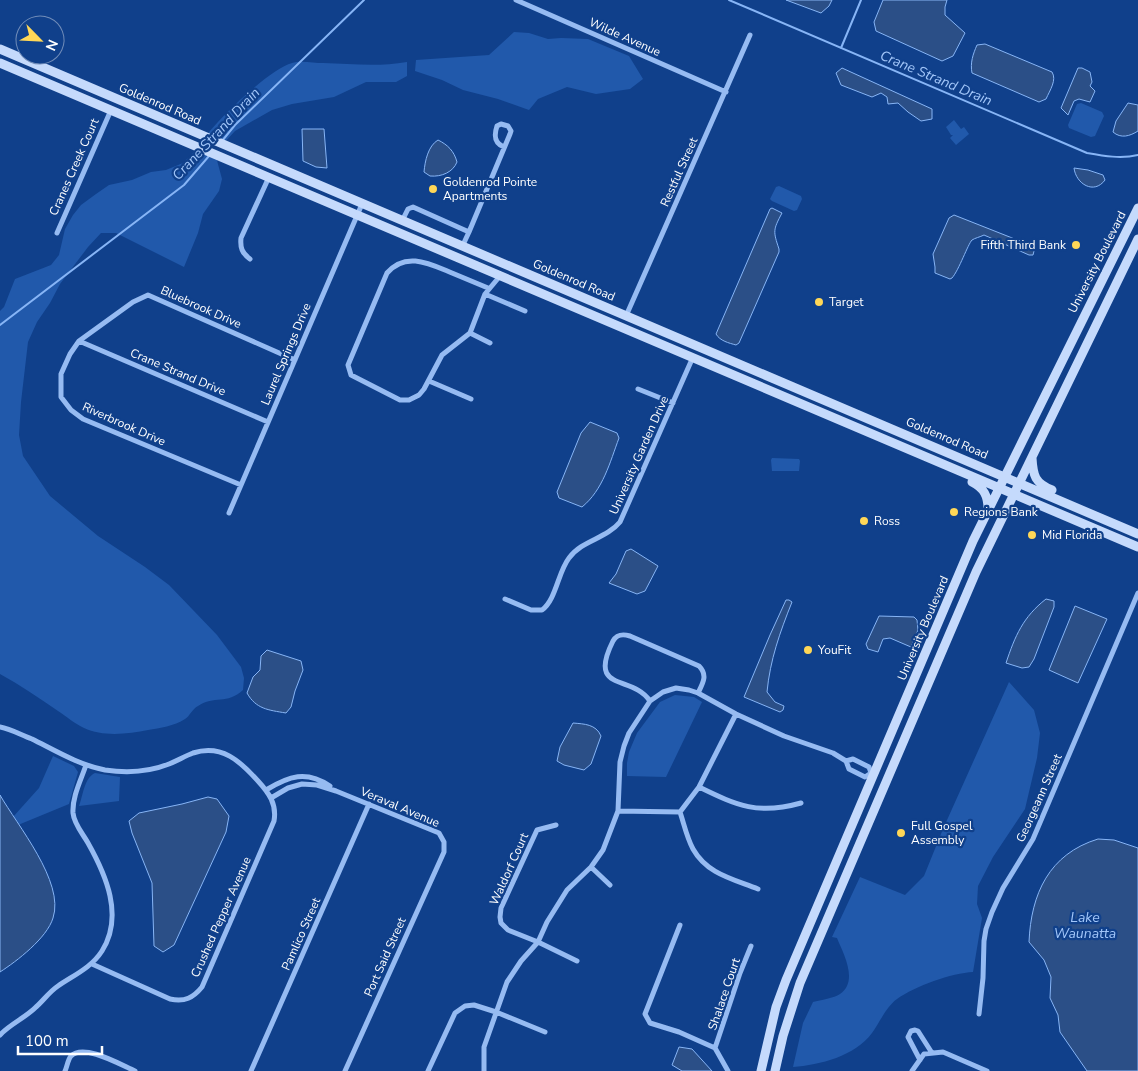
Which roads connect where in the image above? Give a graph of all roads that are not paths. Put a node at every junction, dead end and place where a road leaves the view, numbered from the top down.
1 (516, 0) edge
2 (750, 35) dead end
3 (0, 49) edge
4 (14, 55) junction
5 (2, 64) edge
6 (55, 86) junction
7 (726, 92) junction
8 (123, 102) junction
9 (111, 110) junction
10 (207, 144) junction
11 (504, 147) dead end
12 (233, 155) junction
13 (269, 177) junction
14 (344, 196) junction
15 (362, 204) junction
16 (1138, 208) edge
17 (358, 214) junction
18 (402, 221) junction
19 (469, 232) junction
20 (57, 233) dead end
21 (1138, 239) edge
22 (462, 247) junction
23 (250, 259) dead end
24 (500, 275) junction
25 (486, 291) junction
26 (568, 292) junction
27 (555, 299) junction
28 (1088, 306) junction
29 (524, 311) dead end
30 (626, 316) junction
31 (1094, 331) junction
32 (470, 333) junction
33 (79, 341) junction
34 (490, 343) dead end
35 (693, 357) junction
36 (295, 360) junction
37 (764, 375) junction
38 (429, 381) junction
39 (638, 390) dead end
40 (820, 398) junction
41 (471, 399) dead end
42 (672, 403) junction
43 (815, 409) junction
44 (268, 422) junction
45 (1032, 457) junction
46 (935, 461) junction
47 (1005, 477) junction
48 (1019, 482) junction
49 (241, 485) junction
50 (999, 488) junction
51 (1013, 495) junction
52 (988, 511) junction
53 (229, 513) dead end
54 (1121, 526) junction
55 (1100, 531) junction
56 (1138, 534) edge
57 (1138, 541) edge
58 (1138, 547) edge
59 (1138, 593) edge
60 (505, 599) dead end
61 (698, 693) junction
62 (650, 701) junction
63 (736, 714) junction
64 (0, 721) edge
65 (0, 726) edge
66 (14, 731) junction
67 (846, 761) junction
68 (86, 765) junction
69 (873, 774) junction
70 (699, 787) junction
71 (266, 790) junction
72 (336, 791) junction
73 (271, 798) junction
74 (801, 803) dead end
75 (369, 804) junction
76 (618, 810) junction
77 (680, 812) junction
78 (556, 825) dead end
79 (444, 852) joint
80 (592, 867) junction
81 (610, 885) dead end
82 (758, 889) dead end
83 (680, 926) dead end
84 (538, 942) junction
85 (752, 946) dead end
86 (577, 961) dead end
87 (92, 964) junction
88 (496, 1012) junction
89 (979, 1014) dead end
90 (546, 1032) dead end
91 (0, 1035) edge
92 (715, 1048) junction
93 (932, 1053) junction
94 (920, 1060) junction
95 (65, 1071) edge
96 (135, 1071) edge
97 (251, 1071) edge
98 (345, 1071) edge
99 (428, 1071) edge
100 (484, 1071) edge
101 (728, 1071) edge
102 (761, 1071) edge
103 (775, 1071) edge
104 (912, 1071) edge
105 (987, 1071) edge

1 - 7 street, Wilde Avenue
2 - 7 street, Restful Street
3 - 4 main road, Goldenrod Road
4 - 5 street
4 - 8 main road, Goldenrod Road
5 - 6 main road, Goldenrod Road
6 - 8 main road
6 - 9 main road, Goldenrod Road
7 - 30 street, Restful Street
8 - 10 main road, Goldenrod Road
9 - 10 main road, Goldenrod Road
9 - 20 street, Cranes Creek Court
10 - 12 main road, Goldenrod Road
11 - 19 street
12 - 13 main road, Goldenrod Road
12 - 14 main road, Goldenrod Road
13 - 14 main road
13 - 17 main road, Goldenrod Road
13 - 23 street
14 - 15 main road, Goldenrod Road
15 - 17 street, Laurel Springs Drive
15 - 18 main road, Goldenrod Road
16 - 28 main road, University Boulevard
17 - 24 main road, Goldenrod Road
17 - 36 street, Laurel Springs Drive
18 - 19 street
18 - 22 main road, Goldenrod Road
19 - 22 street
21 - 31 main road
22 - 26 main road, Goldenrod Road
24 - 25 street
24 - 26 main road
24 - 27 main road, Goldenrod Road
25 - 29 street
25 - 32 street
25 - 38 street
26 - 30 main road, Goldenrod Road
27 - 30 main road
27 - 35 main road, Goldenrod Road
28 - 31 main road
28 - 47 main road, University Boulevard
30 - 37 main road, Goldenrod Road
31 - 45 main road
32 - 34 street
32 - 38 street
33 - 36 street, Bluebrook Drive
33 - 44 street, Crane Strand Drive
33 - 49 street, Riverbrook Drive
35 - 37 main road
35 - 42 street, University Garden Drive
35 - 43 main road, Goldenrod Road
36 - 44 street, Laurel Springs Drive
37 - 40 main road, Goldenrod Road
38 - 41 street
39 - 42 street
40 - 43 street
40 - 47 main road, Goldenrod Road
42 - 60 street, University Garden Drive
43 - 46 main road, Goldenrod Road
44 - 49 street, Laurel Springs Drive
45 - 48 main road
45 - 54 main road
46 - 50 main road, Goldenrod Road
46 - 52 main road
47 - 48 main road, Goldenrod Road
47 - 50 main road, University Boulevard
48 - 51 main road
48 - 54 main road, Goldenrod Road
49 - 53 street, Laurel Springs Drive
50 - 51 main road, Goldenrod Road
50 - 52 main road, University Boulevard
51 - 55 main road, Goldenrod Road
51 - 103 main road
52 - 69 main road, University Boulevard
54 - 56 main road, Goldenrod Road
55 - 57 main road
55 - 58 main road, Goldenrod Road
59 - 89 street, Georgeann Street
61 - 62 street
61 - 62 street
61 - 63 street
62 - 76 street
63 - 67 street
63 - 70 street
64 - 66 street
65 - 66 street
66 - 68 street
67 - 69 street
67 - 69 street
68 - 71 street
68 - 87 street
69 - 102 main road, University Boulevard
70 - 74 street
70 - 77 street
71 - 72 street, Veraval Avenue
71 - 73 street
72 - 73 street, Veraval Avenue
72 - 75 street, Veraval Avenue
73 - 87 street, Crushed Pepper Avenue
75 - 79 street, Veraval Avenue
75 - 97 street, Pamlico Street
76 - 77 street
76 - 80 street
77 - 82 street
78 - 84 street, Waldorf Court
79 - 98 street, Port Said Street
80 - 81 street
80 - 84 street
83 - 92 street
84 - 86 street
84 - 88 street
85 - 92 street, Shalace Court
87 - 91 street
88 - 90 street
88 - 99 street
88 - 100 street
92 - 101 street
93 - 94 street
93 - 94 street
93 - 105 street
94 - 104 street
95 - 96 street

